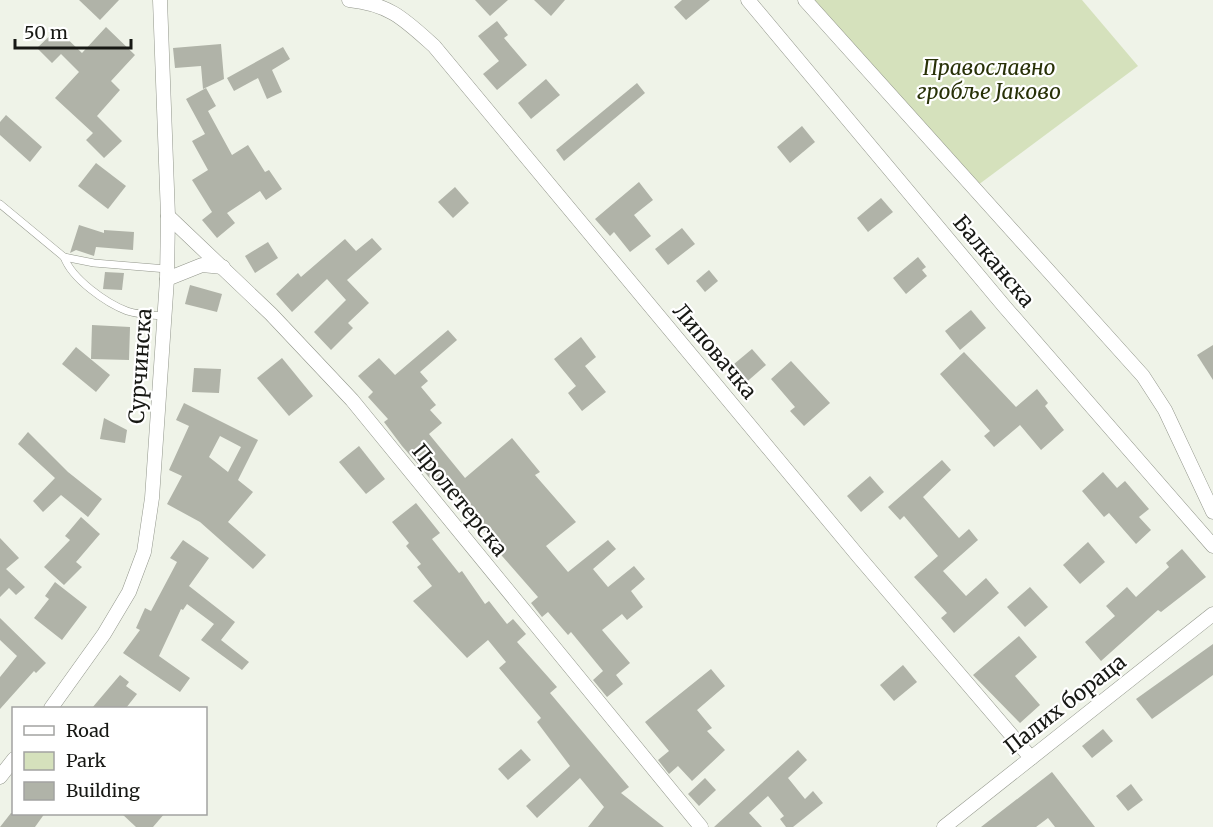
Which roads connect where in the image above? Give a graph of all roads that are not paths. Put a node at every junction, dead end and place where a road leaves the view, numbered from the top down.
1 (160, 0) edge
2 (349, 0) edge
3 (748, 0) edge
4 (806, 0) edge
5 (0, 204) edge
6 (168, 216) junction
7 (64, 257) junction
8 (223, 267) junction
9 (167, 274) junction
10 (164, 316) junction
11 (1213, 512) edge
12 (1213, 546) edge
13 (1213, 614) edge
14 (52, 707) edge
15 (1031, 758) junction
16 (12, 762) edge
17 (0, 777) edge
18 (701, 827) edge
19 (944, 827) edge

1 - 6 street, Сурчинска
2 - 15 street, Липовачка
3 - 12 street, Балканска
4 - 11 street, Балканска
5 - 7 lane
6 - 8 street, Пролетерска
6 - 9 street, Сурчинска
7 - 9 lane
7 - 10 lane
8 - 9 street
8 - 18 street, Пролетерска
9 - 10 street, Сурчинска
10 - 14 street, Сурчинска
13 - 15 street, Палих бораца
15 - 19 street, Палих бораца
16 - 17 street

